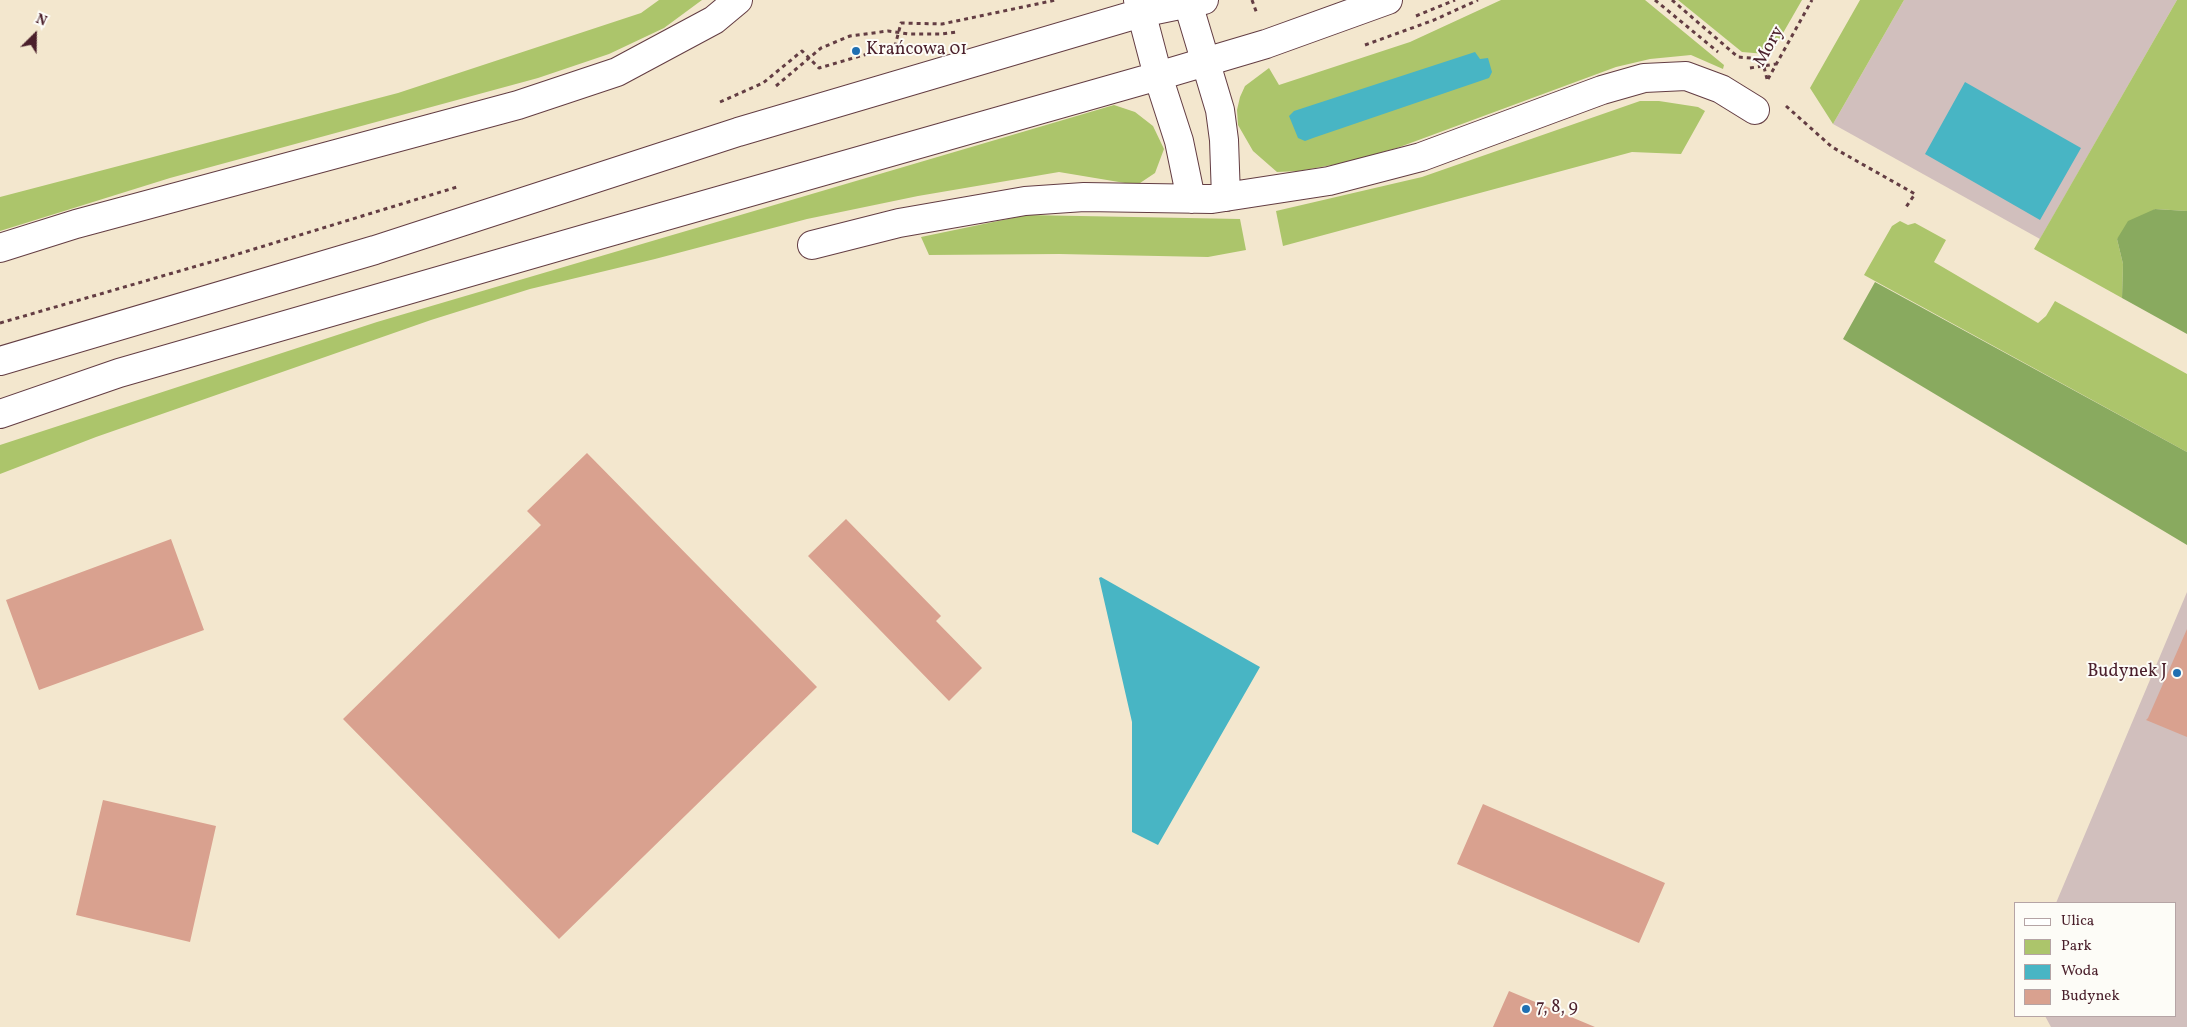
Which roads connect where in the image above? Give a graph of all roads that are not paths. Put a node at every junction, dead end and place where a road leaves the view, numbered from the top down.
1 (738, 0) edge
2 (1388, 0) edge
3 (1193, 1) edge
4 (1140, 7) edge
5 (1206, 62) junction
6 (1158, 76) junction
7 (1767, 105) road end
8 (1226, 197) junction
9 (1191, 199) junction
10 (812, 245) dead end
11 (0, 248) edge
12 (0, 361) edge
13 (0, 414) edge

1 - 11 street
2 - 5 street
3 - 4 street
3 - 5 street
4 - 6 street
4 - 12 street
5 - 6 street
5 - 8 street
6 - 9 street
6 - 13 street
7 - 8 street
8 - 9 street
9 - 10 street

